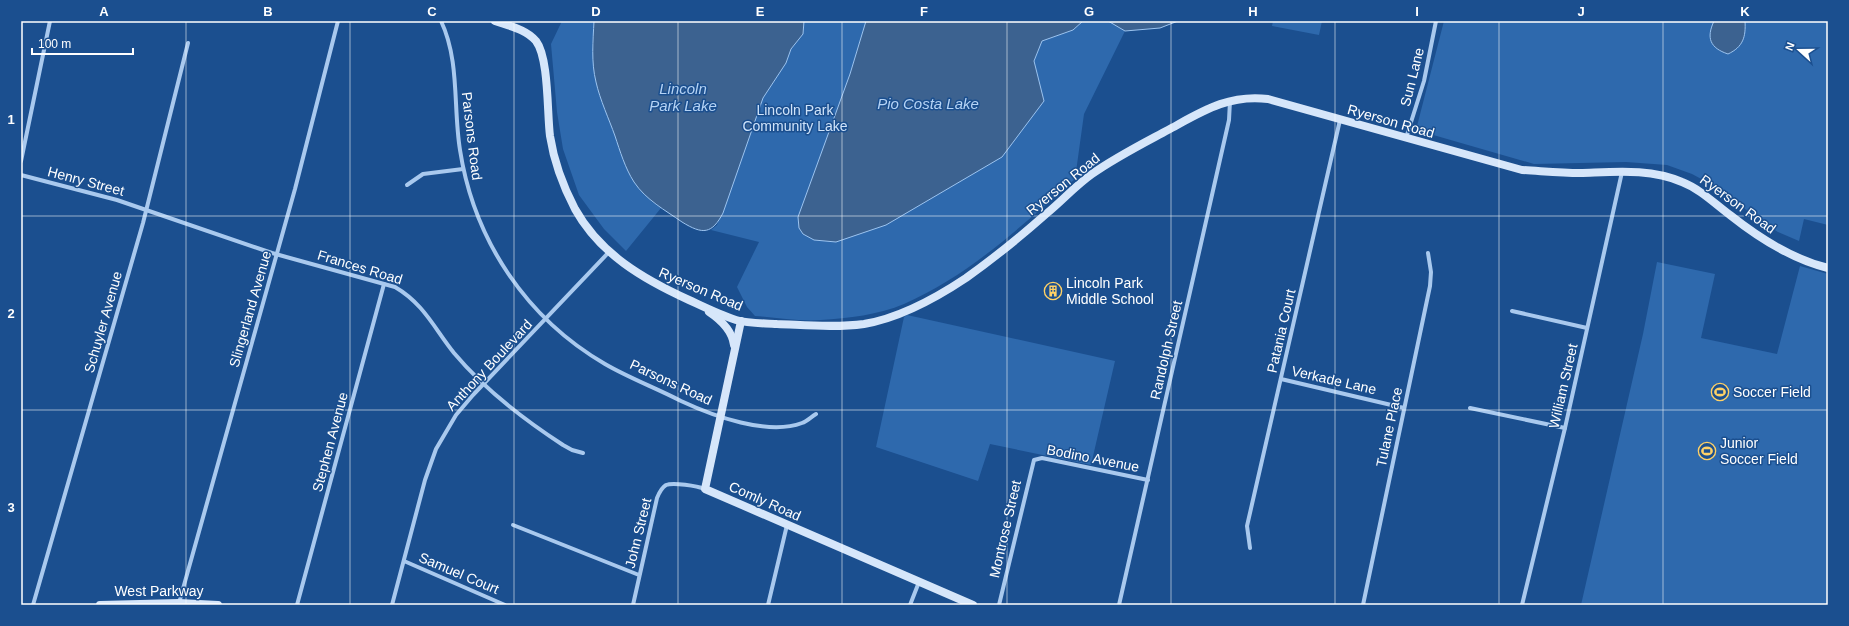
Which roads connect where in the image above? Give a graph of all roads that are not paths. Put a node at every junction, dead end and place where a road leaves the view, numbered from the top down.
1 (50, 21) edge
2 (338, 21) edge
3 (441, 21) edge
4 (495, 21) edge
5 (1436, 21) edge
6 (188, 43) dead end
7 (1230, 100) junction
8 (1340, 120) junction
9 (1406, 138) junction
10 (21, 161) edge
11 (463, 169) junction
12 (1622, 172) junction
13 (21, 176) edge
14 (407, 185) dead end
15 (146, 210) junction
16 (609, 252) junction
17 (1428, 253) dead end
18 (277, 254) junction
19 (1828, 268) edge
20 (384, 284) junction
21 (686, 299) junction
22 (1512, 311) dead end
23 (546, 319) junction
24 (741, 321) junction
25 (1587, 328) junction
26 (735, 348) junction
27 (1281, 379) junction
28 (483, 384) junction
29 (1404, 408) junction
30 (1470, 408) dead end
31 (816, 414) dead end
32 (720, 416) junction
33 (1565, 428) junction
34 (583, 453) dead end
35 (1035, 459) joint
36 (1148, 480) junction
37 (705, 489) junction
38 (513, 525) dead end
39 (787, 525) junction
40 (1250, 548) dead end
41 (404, 561) junction
42 (639, 575) junction
43 (920, 582) junction
44 (179, 603) junction
45 (33, 605) edge
46 (100, 605) edge
47 (218, 605) edge
48 (297, 605) edge
49 (392, 605) edge
50 (505, 605) edge
51 (633, 605) edge
52 (768, 605) edge
53 (910, 605) edge
54 (973, 605) edge
55 (999, 605) edge
56 (1119, 605) edge
57 (1363, 605) edge
58 (1522, 605) edge

1 - 10 street
2 - 18 street, Slingerland Avenue
3 - 11 street, Parsons Road
4 - 16 street, Ryerson Road
5 - 9 street, Sun Lane
6 - 15 street, Schuyler Avenue
7 - 8 street, Ryerson Road
7 - 24 street, Ryerson Road
7 - 36 street, Randolph Street
8 - 9 street, Ryerson Road
8 - 27 street, Patania Court
9 - 12 street, Ryerson Road
11 - 14 street
11 - 23 street, Parsons Road
12 - 19 street, Ryerson Road
12 - 25 street, William Street
13 - 15 street, Henry Street
15 - 18 street, Frances Road
15 - 45 street, Schuyler Avenue
16 - 21 street, Ryerson Road
16 - 23 street, Anthony Boulevard
17 - 29 street, Tulane Place
18 - 20 street, Frances Road
18 - 44 street, Slingerland Avenue
20 - 28 street, Frances Road
20 - 48 street, Stephen Avenue
21 - 24 street, Ryerson Road
21 - 26 street
22 - 25 street
23 - 28 street, Anthony Boulevard
23 - 32 street, Parsons Road
24 - 26 street
25 - 33 street, William Street
26 - 32 street
27 - 29 street, Verkade Lane
27 - 40 street, Patania Court
28 - 34 street, Frances Road
28 - 41 street, Anthony Boulevard
29 - 57 street, Tulane Place
30 - 33 street
31 - 32 street, Parsons Road
32 - 37 street
33 - 58 street, William Street
35 - 36 street, Bodino Avenue
35 - 55 street, Montrose Street
36 - 56 street, Randolph Street
37 - 39 street, Comly Road
37 - 42 street, John Street
38 - 42 street
39 - 43 street, Comly Road
39 - 52 street
41 - 49 street, Anthony Boulevard
41 - 50 street, Samuel Court
42 - 51 street, John Street
43 - 53 street
43 - 54 street, Comly Road
44 - 46 street, West Parkway
44 - 47 street, West Parkway

